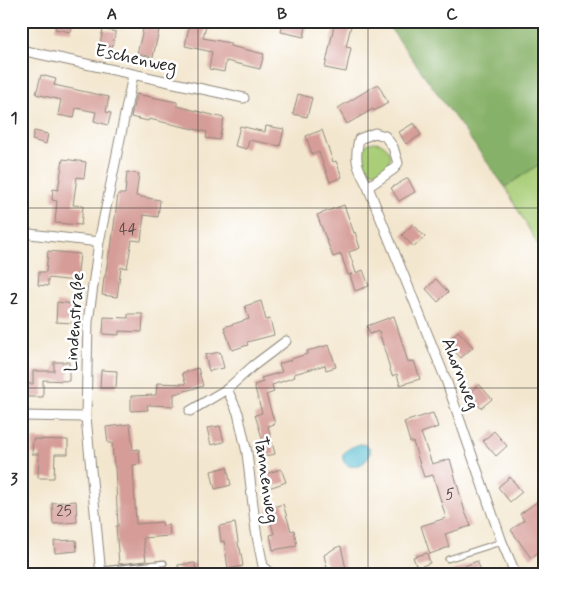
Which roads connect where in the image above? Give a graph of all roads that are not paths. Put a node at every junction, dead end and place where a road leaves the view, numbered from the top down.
1 (21, 50) edge
2 (133, 75) junction
3 (244, 98) dead end
4 (368, 187) junction
5 (21, 233) edge
6 (99, 242) junction
7 (286, 341) dead end
8 (227, 389) junction
9 (190, 411) dead end
10 (21, 416) edge
11 (86, 417) junction
12 (502, 542) junction
13 (448, 559) dead end
14 (164, 563) dead end
15 (101, 572) edge
16 (273, 575) edge
17 (516, 575) edge

1 - 2 street, Eschenweg
2 - 3 street, Eschenweg
2 - 6 street, Lindenstraße
4 - 4 street, Ahornweg
4 - 12 street, Ahornweg
5 - 6 street
6 - 11 street, Lindenstraße
7 - 8 street
8 - 9 street
8 - 16 street, Tannenweg
10 - 11 street
11 - 15 street, Lindenstraße
12 - 13 lane
12 - 17 street, Ahornweg
14 - 15 lane

